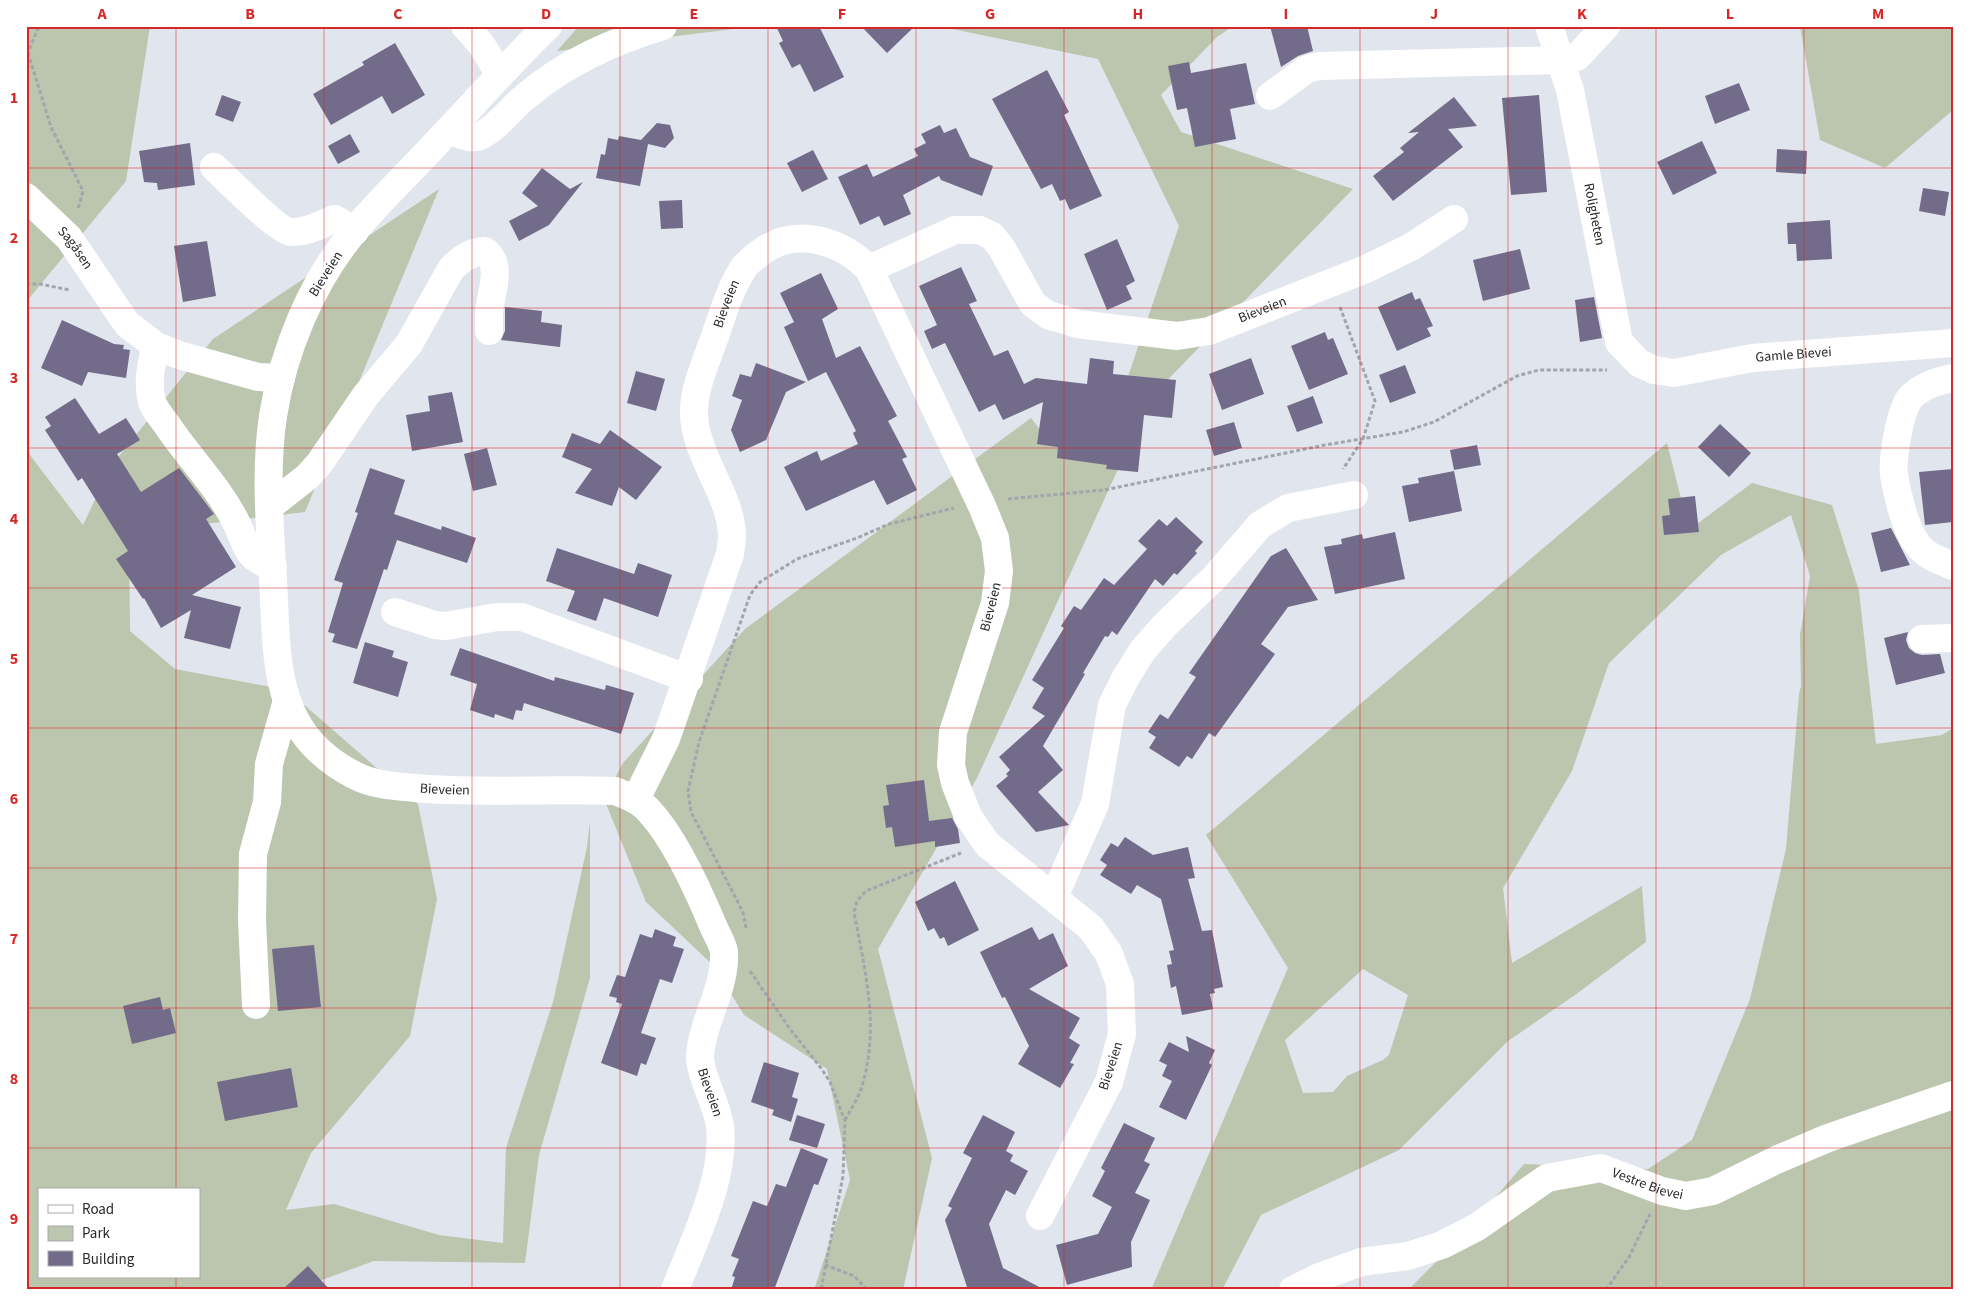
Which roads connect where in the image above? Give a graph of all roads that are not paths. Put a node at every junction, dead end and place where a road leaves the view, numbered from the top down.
1 (548, 26) edge
2 (663, 26) edge
3 (1550, 26) edge
4 (1606, 26) edge
5 (479, 32) edge
6 (1561, 60) junction
7 (500, 75) junction
8 (1270, 96) dead end
9 (449, 130) junction
10 (214, 167) dead end
11 (26, 198) edge
12 (1454, 219) dead end
13 (355, 231) junction
14 (869, 269) junction
15 (490, 331) dead end
16 (1953, 343) edge
17 (156, 346) junction
18 (1639, 363) joint
19 (281, 378) junction
20 (1953, 378) edge
21 (1354, 495) dead end
22 (270, 506) junction
23 (1953, 566) edge
24 (273, 567) junction
25 (395, 612) dead end
26 (1953, 638) edge
27 (1922, 639) dead end
28 (689, 679) junction
29 (286, 704) junction
30 (636, 800) junction
31 (1054, 897) junction
32 (256, 1005) dead end
33 (1953, 1095) edge
34 (1040, 1216) dead end
35 (676, 1290) edge
36 (1293, 1290) edge

1 - 7 street, Bieveien
2 - 9 street
3 - 6 street, Roligheten
4 - 6 street
5 - 7 street
6 - 8 street
6 - 18 street, Roligheten
7 - 9 street, Bieveien
9 - 13 street, Bieveien
10 - 13 street
11 - 17 street, Sagåsen
12 - 14 street, Bieveien
13 - 19 street, Bieveien
14 - 28 street, Bieveien
14 - 31 street, Bieveien
15 - 22 street
16 - 18 street, Gamle Bievei
17 - 19 street
17 - 24 street
19 - 22 street, Bieveien
20 - 23 street
21 - 31 street
22 - 24 street, Bieveien
24 - 29 street, Bieveien
25 - 28 street
26 - 27 street
28 - 30 street, Bieveien
29 - 30 street, Bieveien
29 - 32 street, Bieveien
30 - 35 street, Bieveien
31 - 34 street, Bieveien
33 - 36 street, Vestre Bievei

